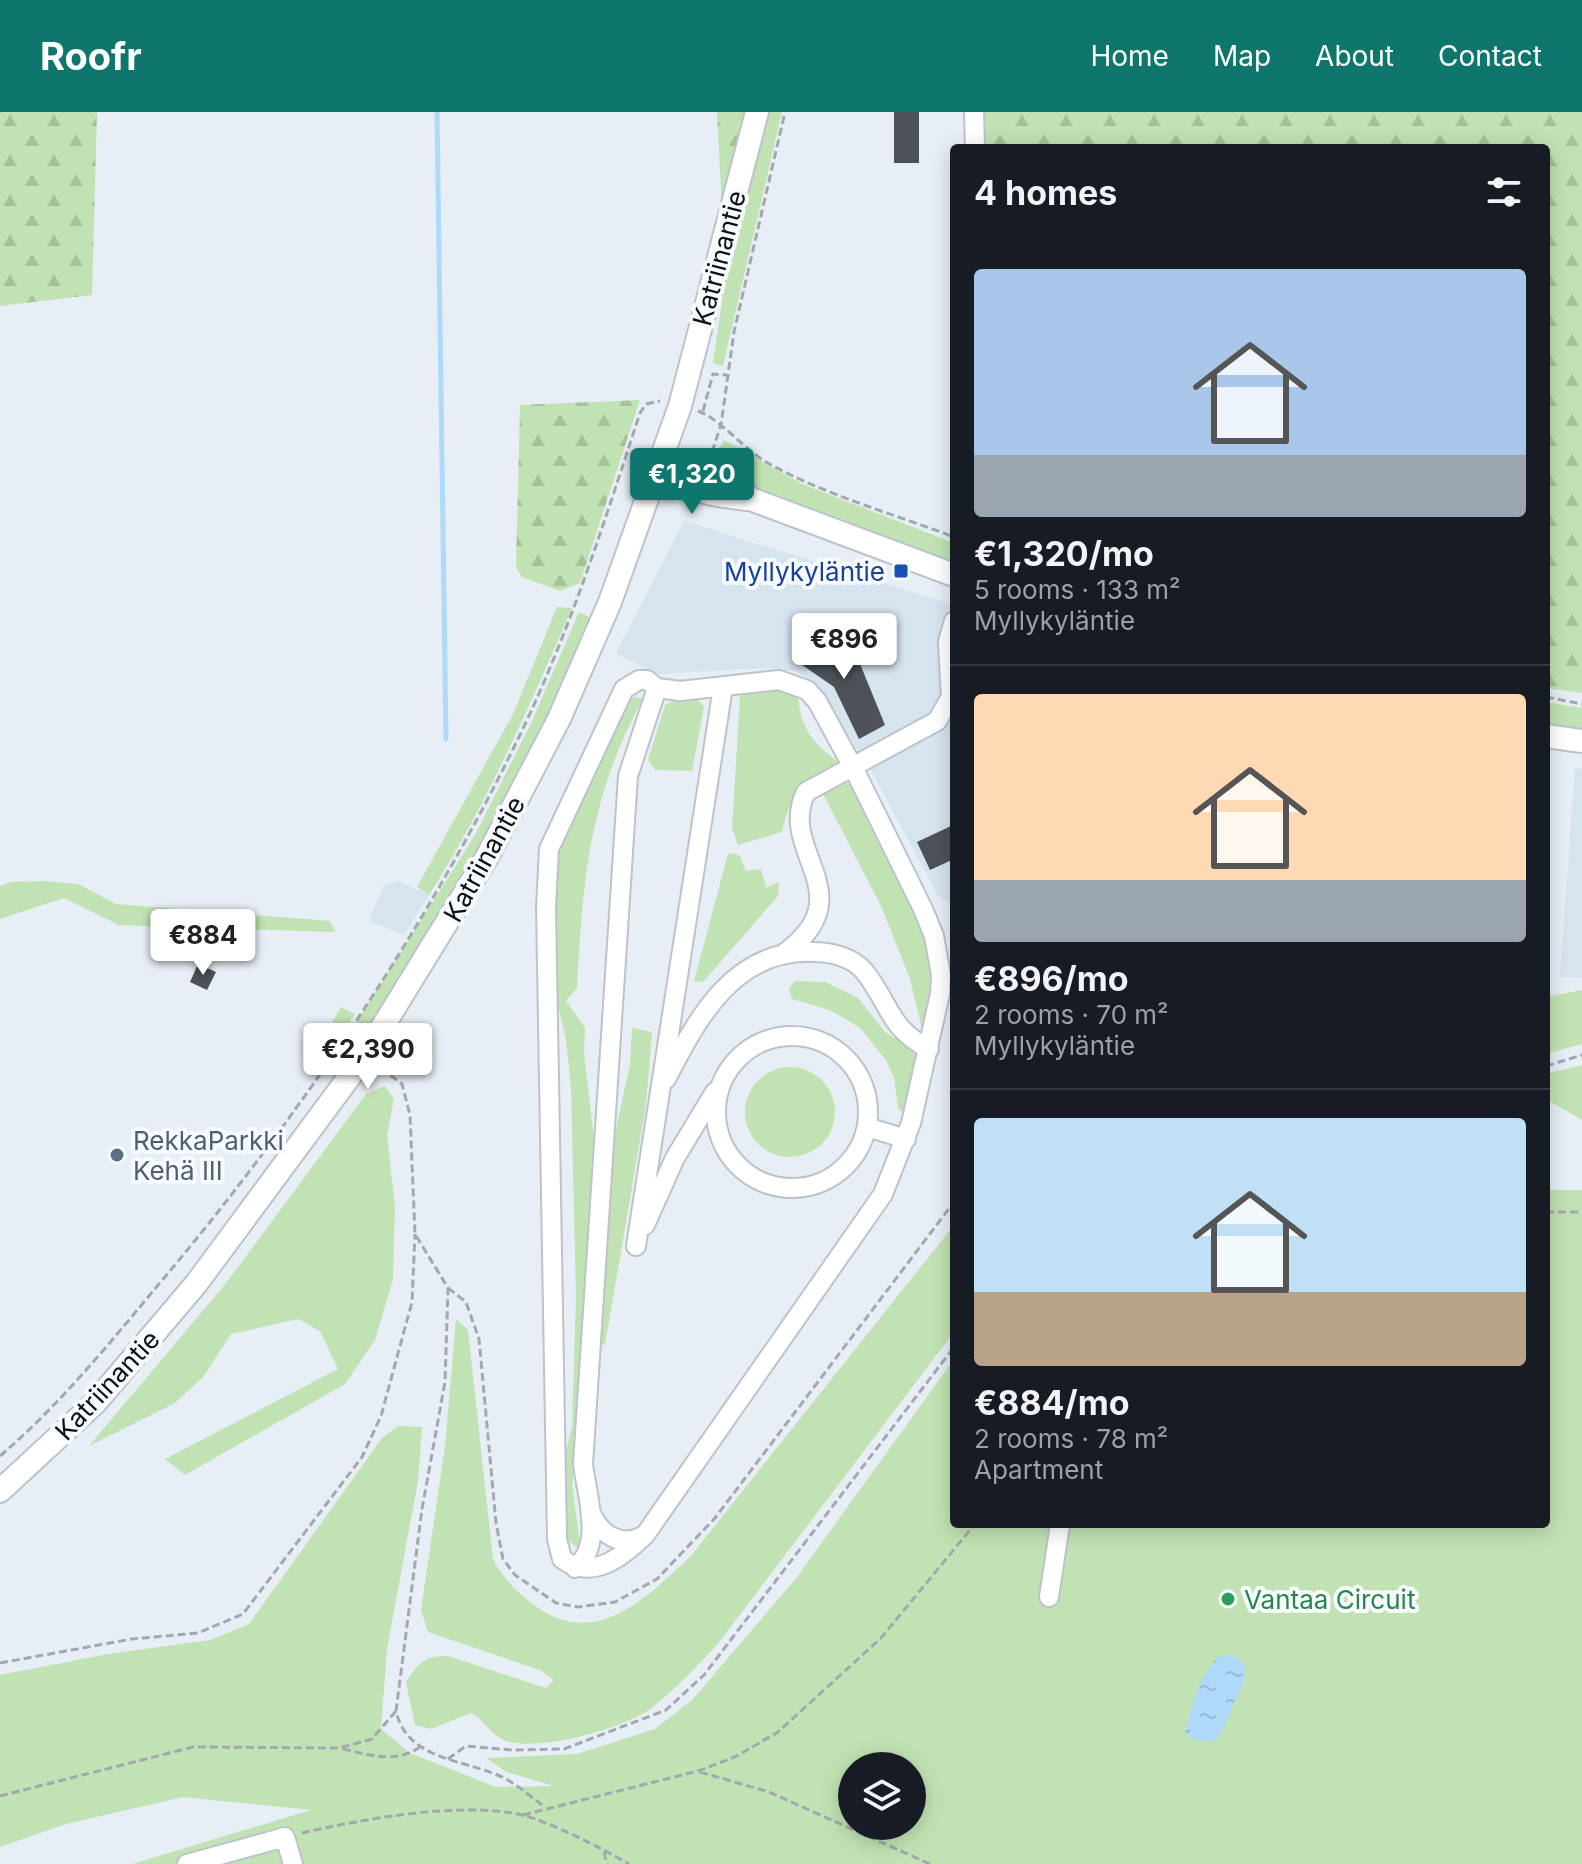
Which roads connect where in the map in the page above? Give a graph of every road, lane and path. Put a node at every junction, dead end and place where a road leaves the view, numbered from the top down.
1 (757, 112) edge
2 (785, 112) edge
3 (974, 112) edge
4 (975, 144) edge
5 (727, 375) junction
6 (661, 401) dead end
7 (721, 425) junction
8 (657, 467) junction
9 (950, 535) edge
10 (950, 574) edge
11 (950, 635) edge
12 (950, 679) edge
13 (723, 687) junction
14 (657, 688) junction
15 (1550, 698) edge
16 (950, 699) edge
17 (1582, 704) edge
18 (1550, 737) edge
19 (1582, 741) edge
20 (854, 769) junction
21 (782, 955) junction
22 (921, 1045) junction
23 (1582, 1055) edge
24 (364, 1057) junction
25 (1550, 1065) edge
26 (725, 1076) junction
27 (660, 1093) junction
28 (867, 1127) junction
29 (906, 1139) junction
30 (950, 1207) edge
31 (1550, 1212) edge
32 (1582, 1212) edge
33 (415, 1234) junction
34 (448, 1288) junction
35 (950, 1352) edge
36 (0, 1456) edge
37 (0, 1491) edge
38 (588, 1505) junction
39 (972, 1528) edge
40 (1059, 1528) edge
41 (645, 1535) junction
42 (575, 1568) junction
43 (1049, 1597) dead end
44 (0, 1663) edge
45 (396, 1711) junction
46 (421, 1746) junction
47 (339, 1748) junction
48 (448, 1759) junction
49 (698, 1771) junction
50 (0, 1796) edge
51 (545, 1807) junction
52 (523, 1815) junction
53 (285, 1837) junction
54 (604, 1851) junction
55 (187, 1864) edge
56 (293, 1864) edge
57 (607, 1864) edge
58 (629, 1864) edge
59 (930, 1864) edge

1 - 8 main road, Katriinantie
2 - 5 path
3 - 4 street
5 - 7 path
5 - 7 path
6 - 36 path
7 - 9 path
8 - 10 main road
8 - 24 main road, Katriinantie
11 - 12 street
13 - 14 street
13 - 20 street
13 - 27 street
14 - 38 street
14 - 42 street
15 - 17 path
16 - 20 street
18 - 19 main road
20 - 21 street
20 - 22 street
21 - 22 street
21 - 27 street
22 - 29 street
23 - 25 path
24 - 33 path
24 - 37 main road, Katriinantie
26 - 27 street
26 - 28 street
26 - 28 street
28 - 29 street
29 - 41 street
30 - 34 path
31 - 32 path
33 - 34 path
33 - 44 path
34 - 45 path
35 - 48 path
38 - 41 street
38 - 42 street
39 - 49 path
40 - 43 street
41 - 42 street
45 - 46 path
45 - 47 path
46 - 47 path
46 - 48 path
47 - 50 path
48 - 51 path
49 - 51 path
49 - 59 path
51 - 52 path
52 - 53 path
52 - 54 path
53 - 55 street
53 - 56 street
54 - 57 path
54 - 58 path

